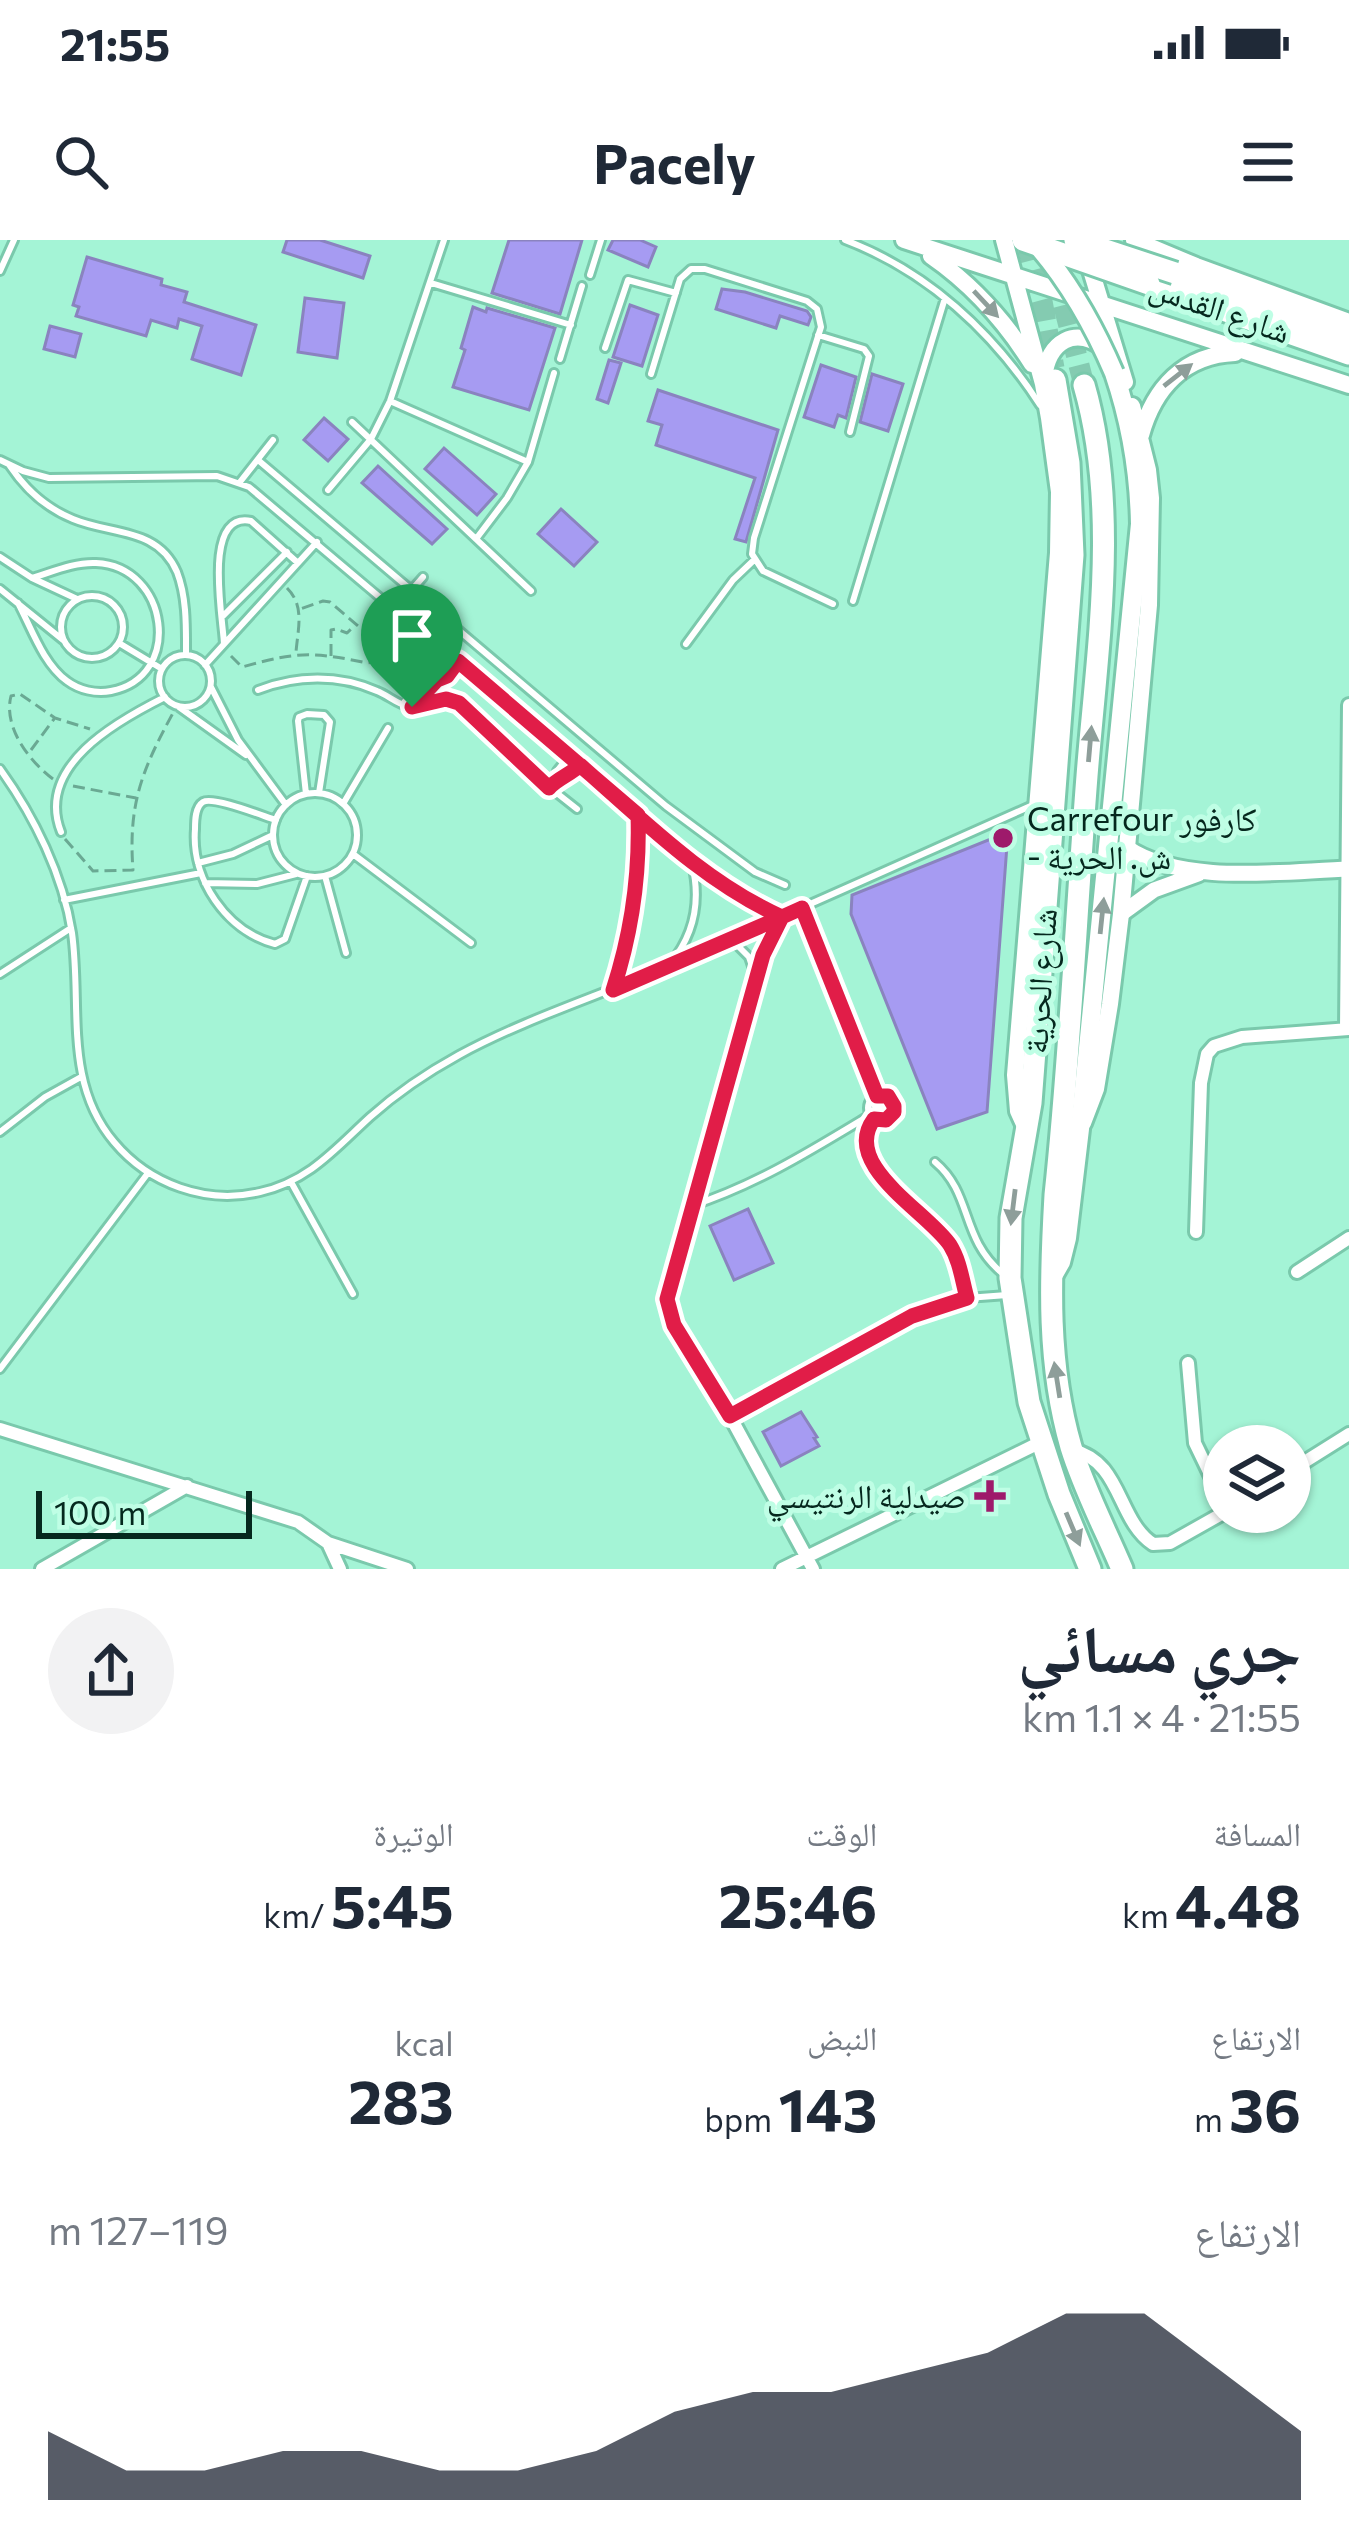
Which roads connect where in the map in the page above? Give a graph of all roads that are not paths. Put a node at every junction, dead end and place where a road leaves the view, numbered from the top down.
1 (14, 240) edge
2 (444, 240) edge
3 (601, 240) edge
4 (844, 240) edge
5 (1004, 240) edge
6 (1078, 240) edge
7 (1134, 240) edge
8 (1156, 240) edge
9 (911, 241) edge
10 (1037, 242) edge
11 (1177, 266) junction
12 (0, 271) edge
13 (590, 275) dead end
14 (1014, 278) junction
15 (431, 284) junction
16 (582, 286) dead end
17 (676, 293) junction
18 (945, 298) junction
19 (1103, 305) junction
20 (1349, 322) edge
21 (1160, 324) junction
22 (571, 325) junction
23 (818, 335) junction
24 (1349, 336) edge
25 (605, 348) dead end
26 (1247, 353) junction
27 (1349, 354) edge
28 (560, 359) dead end
29 (554, 373) dead end
30 (1118, 373) junction
31 (651, 374) dead end
32 (1049, 382) junction
33 (1084, 385) tunnel mouth
34 (1349, 385) edge
35 (390, 401) junction
36 (1049, 418) junction
37 (352, 422) dead end
38 (850, 432) dead end
39 (1141, 436) junction
40 (273, 440) dead end
41 (371, 440) junction
42 (0, 460) edge
43 (258, 460) junction
44 (527, 462) junction
45 (10, 466) junction
46 (240, 482) junction
47 (328, 490) dead end
48 (476, 539) junction
49 (317, 542) junction
50 (286, 552) junction
51 (0, 557) edge
52 (754, 560) junction
53 (298, 562) junction
54 (423, 577) dead end
55 (32, 578) junction
56 (0, 590) edge
57 (411, 590) junction
58 (531, 591) dead end
59 (77, 599) junction
60 (853, 601) dead end
61 (18, 602) junction
62 (832, 604) dead end
63 (396, 608) junction
64 (223, 616) junction
65 (65, 642) junction
66 (119, 643) junction
67 (224, 644) junction
68 (686, 644) dead end
69 (447, 652) junction
70 (186, 655) junction
71 (458, 661) junction
72 (151, 662) junction
73 (205, 665) junction
74 (162, 669) junction
75 (437, 680) junction
76 (211, 686) junction
77 (258, 690) dead end
78 (165, 697) junction
79 (177, 705) junction
80 (1349, 705) edge
81 (412, 707) junction
82 (388, 728) dead end
83 (568, 756) junction
84 (249, 757) junction
85 (580, 765) junction
86 (0, 769) edge
87 (556, 780) junction
88 (549, 788) junction
89 (319, 793) junction
90 (306, 794) junction
91 (343, 804) junction
92 (1036, 804) junction
93 (286, 805) junction
94 (577, 809) dead end
95 (638, 815) junction
96 (276, 820) junction
97 (61, 832) road end
98 (273, 835) junction
99 (1126, 847) junction
100 (353, 854) junction
101 (691, 860) junction
102 (198, 863) junction
103 (1348, 869) edge
104 (201, 873) junction
105 (1201, 873) junction
106 (303, 875) junction
107 (325, 876) junction
108 (205, 883) junction
109 (785, 885) dead end
110 (64, 900) junction
111 (802, 908) junction
112 (1121, 914) junction
113 (782, 917) junction
114 (71, 928) junction
115 (731, 939) junction
116 (470, 944) dead end
117 (346, 953) dead end
118 (668, 967) junction
119 (0, 974) edge
120 (756, 982) junction
121 (613, 990) junction
122 (1348, 1029) edge
123 (81, 1077) junction
124 (877, 1096) junction
125 (872, 1117) junction
126 (1080, 1129) junction
127 (0, 1132) edge
128 (1028, 1134) junction
129 (935, 1162) dead end
130 (148, 1173) junction
131 (291, 1182) junction
132 (691, 1206) junction
133 (1196, 1232) dead end
134 (1349, 1238) edge
135 (1297, 1272) dead end
136 (1051, 1280) junction
137 (1010, 1286) junction
138 (353, 1294) dead end
139 (967, 1298) junction
140 (1188, 1364) dead end
141 (0, 1369) edge
142 (730, 1416) junction
143 (0, 1429) edge
144 (1349, 1434) edge
145 (1041, 1442) junction
146 (1072, 1450) junction
147 (1311, 1458) edge
148 (1203, 1460) edge
149 (187, 1486) junction
150 (1203, 1524) edge
151 (328, 1543) junction
152 (383, 1562) junction
153 (810, 1562) edge
154 (42, 1569) edge
155 (340, 1569) edge
156 (368, 1569) edge
157 (407, 1569) edge
158 (782, 1569) edge
159 (1090, 1569) edge
160 (1122, 1569) edge

1 - 12 lane
2 - 15 lane
3 - 13 lane
4 - 18 lane
5 - 14 main road
6 - 11 highway, شارع القدس, bridge
6 - 19 main road
7 - 11 main road
8 - 11 main road
9 - 14 main road
9 -> 32 main road
10 - 14 main road
10 - 19 main road
10 - 27 highway, شارع القدس, bridge
10 - 30 main road, bridge
11 - 20 main road
11 - 21 main road
11 - 24 highway, شارع القدس
14 - 19 main road
14 - 32 main road
15 - 22 lane
15 - 35 lane
16 - 22 lane
17 - 23 lane
17 - 25 lane
17 - 31 lane
18 - 36 lane
18 - 60 lane
19 - 21 main road
19 - 30 main road
21 - 26 main road
22 - 28 lane
23 - 38 lane
23 - 52 lane
26 - 34 main road
39 -> 26 main road
29 - 44 lane
30 - 32 main road
30 - 39 main road
126 -> 30 main road
32 - 36 main road
32 - 128 highway, شارع الحرية
136 -> 33 highway, شارع الحرية
35 - 41 lane
35 - 44 lane
36 - 92 main road
37 - 41 lane
39 - 99 main road
40 - 43 lane
41 - 47 lane
41 - 48 lane
42 - 45 lane
43 - 46 lane
43 - 57 lane
44 - 48 lane
45 - 46 lane
45 - 70 lane
46 - 49 lane
48 - 58 lane
49 - 53 lane
49 - 63 lane
50 - 53 lane
50 - 64 lane
50 - 64 lane
51 - 55 lane
52 - 62 lane
52 - 68 lane
53 - 67 lane
54 - 57 lane
55 - 59 lane
55 - 72 lane
56 - 61 lane
57 - 63 lane
57 - 109 lane
59 - 65 lane
59 - 66 lane
61 - 65 lane
61 - 72 lane
63 - 69 lane
64 - 67 lane
65 - 66 lane
66 - 72 lane
67 - 73 lane
69 - 71 lane
69 - 75 lane
70 - 73 lane
70 - 74 lane
71 - 75 lane
71 - 83 lane
72 - 74 lane
73 - 76 lane
74 - 78 lane
75 - 81 lane
76 - 79 lane
76 - 84 lane
77 - 81 lane
78 - 79 lane
78 - 97 lane
79 - 84 lane
80 - 103 street
81 - 88 lane
82 - 91 lane
83 - 85 lane
83 - 87 lane
84 - 93 lane
85 - 87 lane
85 - 95 lane
86 - 110 lane
87 - 88 lane
88 - 94 lane
89 - 90 lane
89 - 90 lane
89 - 91 lane
90 - 93 lane
91 - 100 lane
92 - 111 lane
92 - 128 main road
93 - 96 lane
95 - 101 lane
95 - 121 lane
96 - 98 lane
96 - 102 lane
98 - 102 lane
98 - 106 lane
99 - 105 street
99 - 112 main road
100 - 107 lane
100 - 116 lane
101 - 113 lane
101 - 118 lane
102 - 104 lane
103 - 105 street
103 - 122 street
104 - 108 lane
104 - 110 lane
105 - 112 street
106 - 107 lane
106 - 108 lane
106 - 108 lane
107 - 117 lane
110 - 114 lane
111 - 113 lane
111 - 124 lane
112 - 126 main road
113 - 115 lane
113 - 120 lane
114 - 119 lane
114 - 123 lane
115 - 118 lane
115 - 120 lane
118 - 121 lane
120 - 132 lane
121 - 131 lane
122 - 133 street
123 - 127 lane
123 - 130 lane
124 - 125 lane
124 - 125 lane
125 - 132 lane
125 - 139 lane
126 - 136 main road
128 -> 137 highway, شارع الحرية
129 - 137 lane
130 - 131 lane
130 - 141 lane
131 - 138 lane
132 - 142 lane
134 - 135 street
146 -> 136 highway, شارع الحرية
137 - 139 lane
137 - 145 highway, شارع الحرية
139 - 142 lane
140 - 148 street
142 - 153 street
143 - 149 street
144 - 147 street
145 - 153 street
145 -> 159 highway, شارع الحرية
146 - 150 street
146 - 160 highway, شارع الحرية
149 - 151 street
149 - 154 street
151 - 152 street
151 - 155 street
152 - 156 street
152 - 157 street
153 - 158 street

